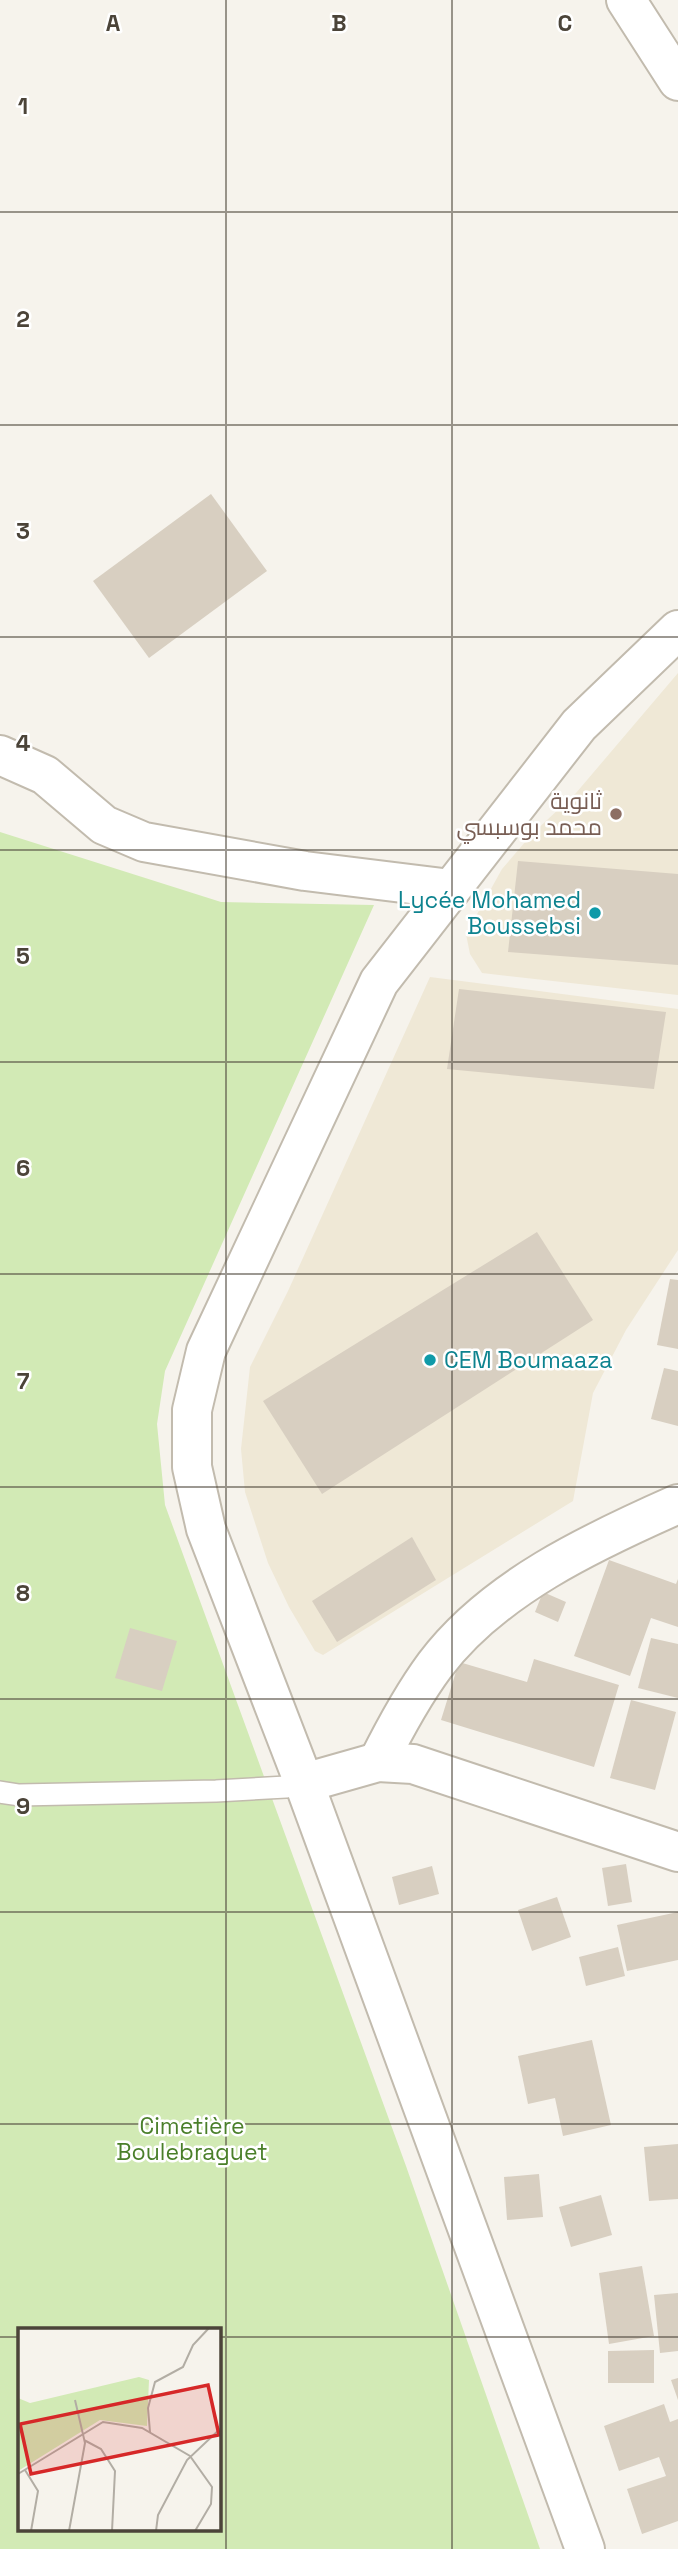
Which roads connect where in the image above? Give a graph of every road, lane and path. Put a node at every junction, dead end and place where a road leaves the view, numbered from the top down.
1 (626, 0) edge
2 (678, 81) edge
3 (678, 631) edge
4 (0, 755) edge
5 (452, 889) junction
6 (678, 1504) edge
7 (378, 1762) junction
8 (303, 1783) junction
9 (0, 1792) edge
10 (678, 1852) edge
11 (585, 2549) edge

1 - 2 street
3 - 5 street
4 - 5 street
5 - 8 street
6 - 7 street
7 - 8 street
7 - 10 street
8 - 9 lane
8 - 11 street

